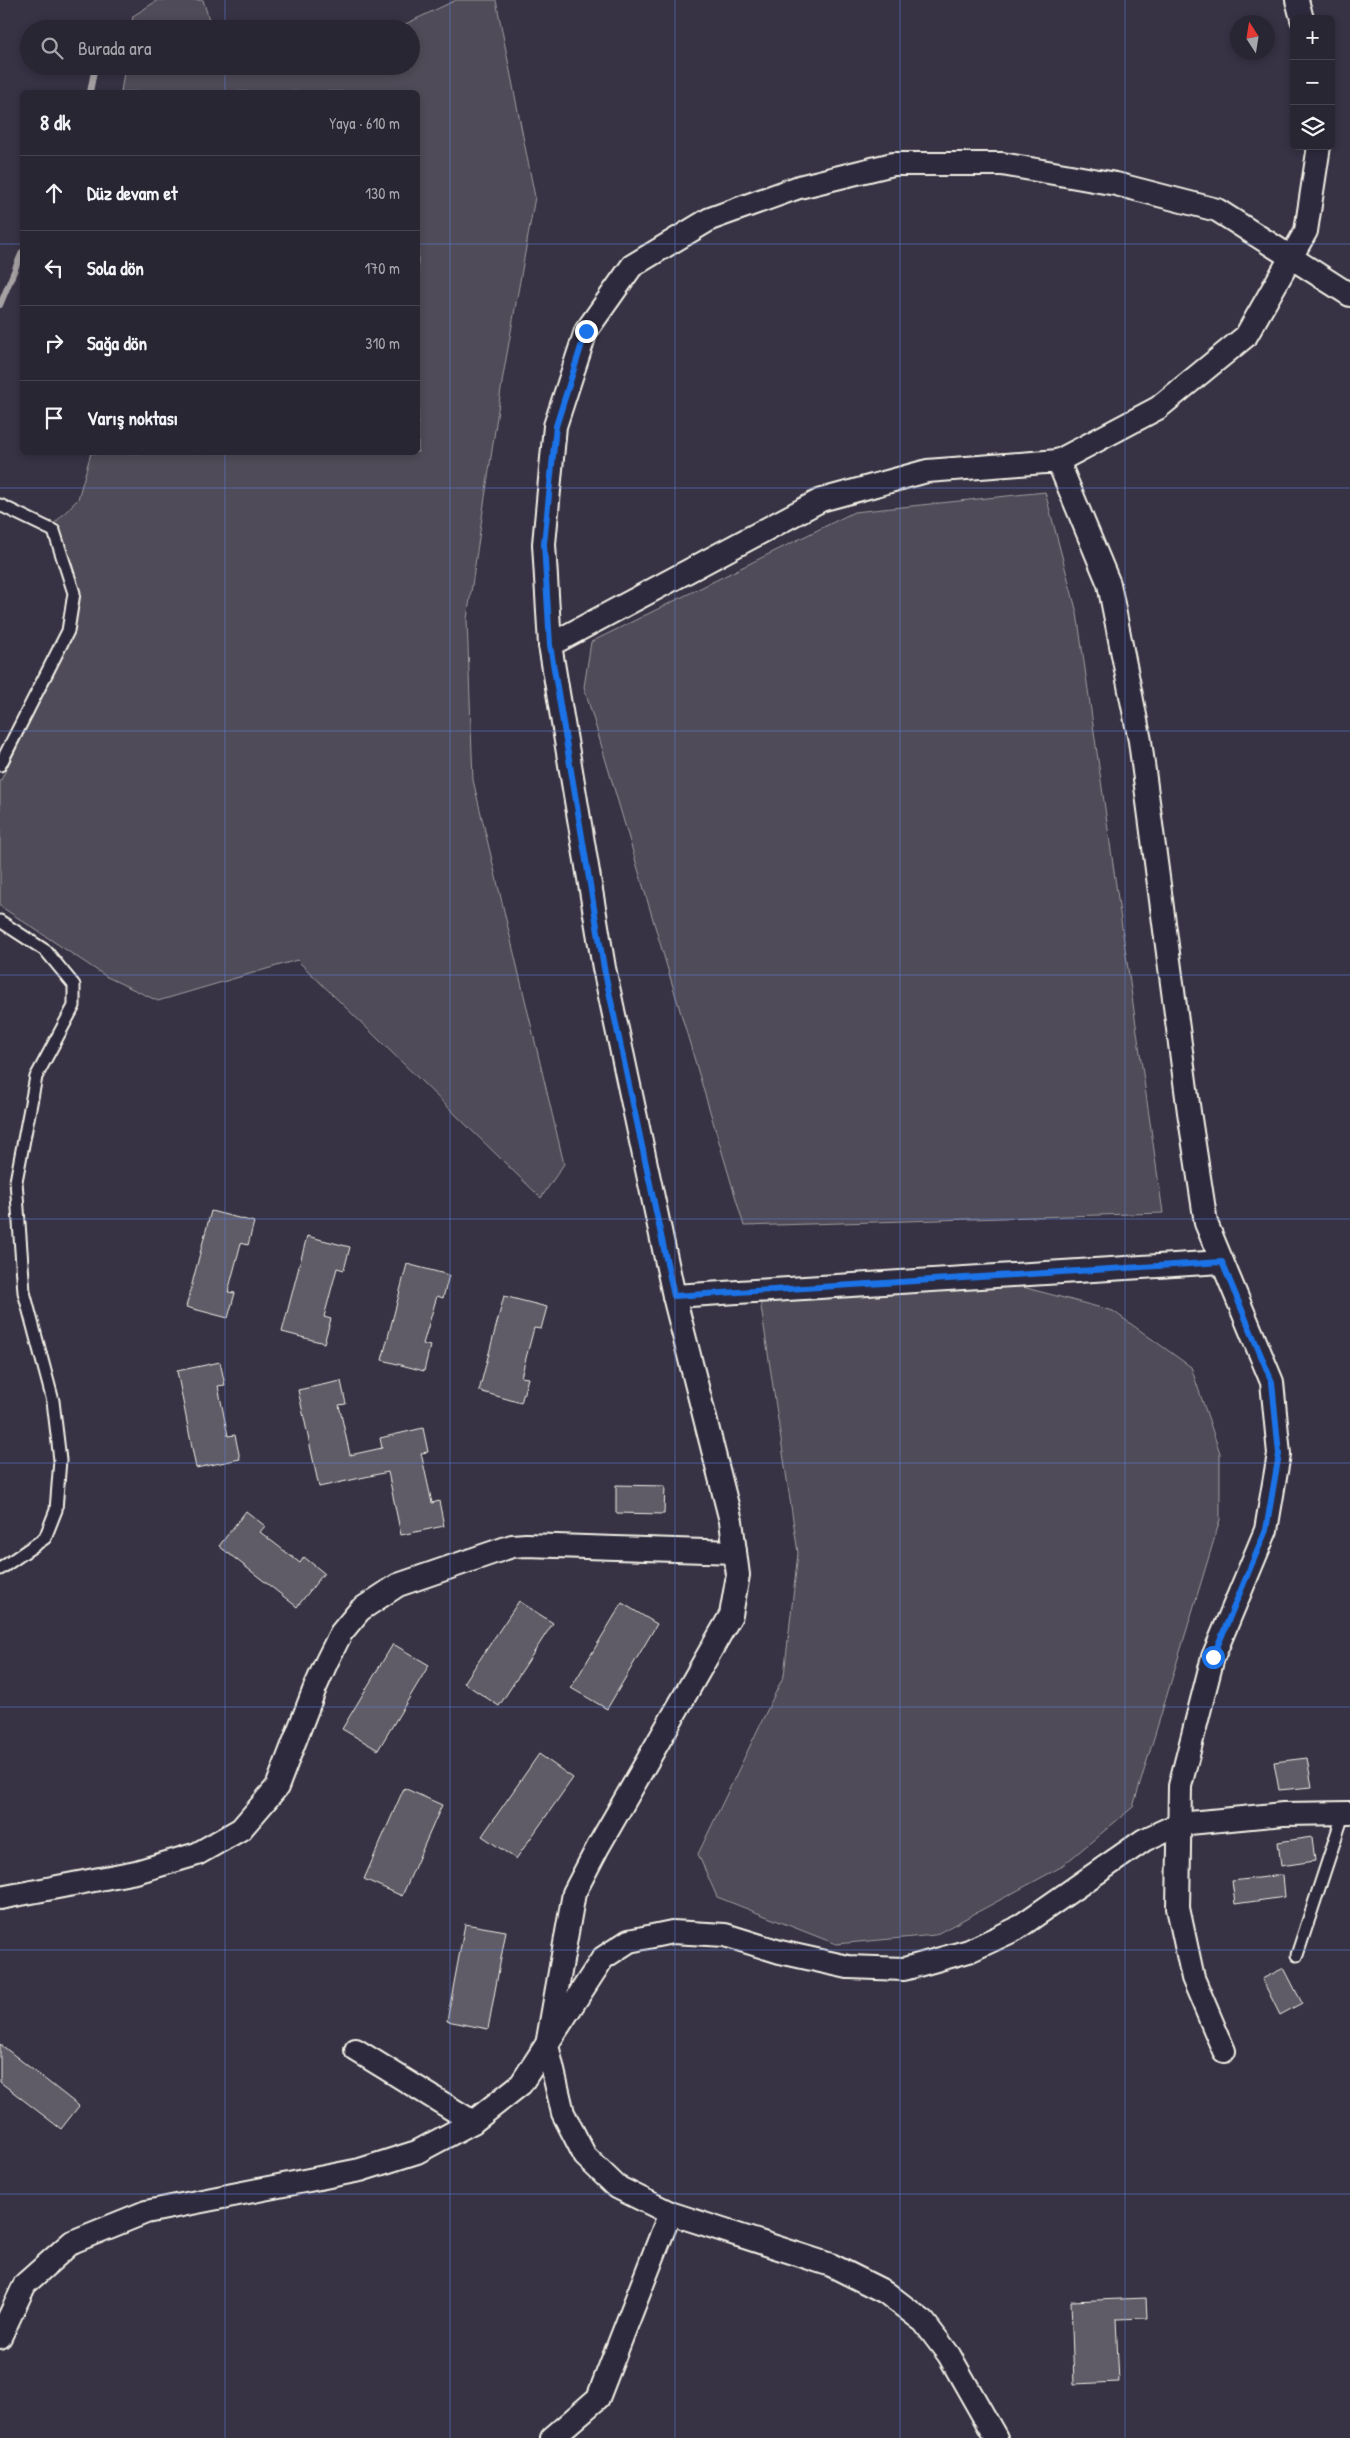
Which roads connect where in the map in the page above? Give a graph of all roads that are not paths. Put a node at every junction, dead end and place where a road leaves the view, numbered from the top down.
1 (1297, 0) edge
2 (1301, 15) edge
3 (1318, 150) edge
4 (1291, 258) junction
5 (1350, 295) edge
6 (1058, 461) junction
7 (0, 505) edge
8 (550, 645) junction
9 (0, 765) edge
10 (0, 921) edge
11 (1222, 1262) junction
12 (674, 1296) junction
13 (735, 1552) junction
14 (0, 1568) edge
15 (1347, 1812) edge
16 (1179, 1824) junction
17 (0, 1898) edge
18 (1297, 1955) dead end
19 (547, 2045) junction
20 (356, 2050) dead end
21 (1224, 2051) dead end
22 (473, 2122) junction
23 (670, 2213) junction
24 (0, 2337) edge
25 (552, 2438) edge
26 (996, 2438) edge

1 - 2 street
3 - 4 street
4 - 5 street
4 - 6 street
4 - 8 street
6 - 8 street
6 - 11 street
7 - 9 lane
8 - 12 street
10 - 14 lane
11 - 12 street
11 - 16 street
12 - 13 street
13 - 17 street
13 - 19 street
15 - 16 street
15 - 18 lane
16 - 19 street
16 - 21 street
19 - 22 street
19 - 23 street
20 - 22 street
22 - 24 street
23 - 25 street
23 - 26 street

